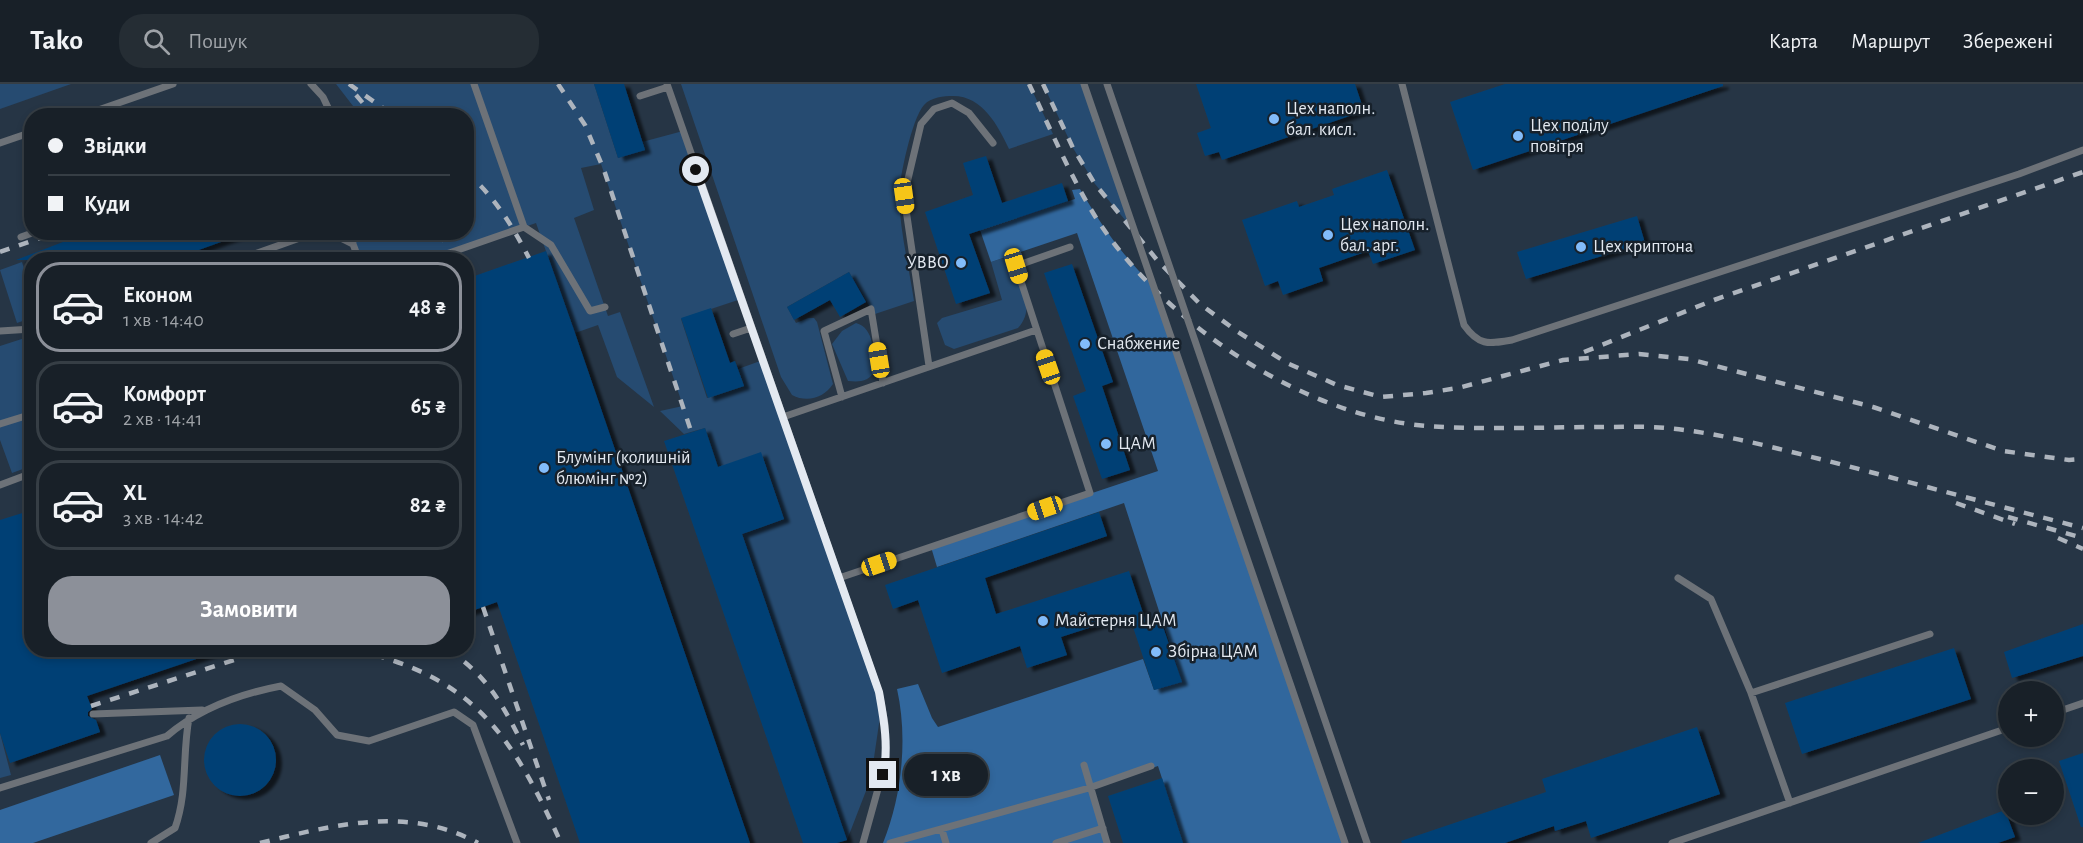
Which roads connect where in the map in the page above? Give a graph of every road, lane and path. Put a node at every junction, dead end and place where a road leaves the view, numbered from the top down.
1 (173, 84) edge
2 (311, 84) edge
3 (474, 84) edge
4 (1084, 84) edge
5 (1107, 84) edge
6 (1402, 84) edge
7 (667, 86) edge
8 (150, 88) edge
9 (640, 96) dead end
10 (101, 108) edge
11 (328, 108) edge
12 (24, 135) edge
13 (0, 143) edge
14 (993, 143) dead end
15 (2083, 150) edge
16 (525, 227) junction
17 (24, 236) edge
18 (21, 237) dead end
19 (294, 240) edge
20 (345, 240) edge
21 (353, 240) edge
22 (353, 244) junction
23 (1070, 248) dead end
24 (260, 252) edge
25 (356, 252) edge
26 (452, 252) edge
27 (605, 307) dead end
28 (751, 328) junction
29 (24, 330) edge
30 (1036, 330) junction
31 (0, 331) edge
32 (733, 334) dead end
33 (929, 366) junction
34 (883, 383) junction
35 (842, 397) junction
36 (24, 416) edge
37 (783, 417) junction
38 (0, 424) edge
39 (24, 476) edge
40 (0, 485) edge
41 (838, 578) junction
42 (1678, 578) dead end
43 (1930, 634) dead end
44 (1751, 693) junction
45 (2083, 703) edge
46 (208, 710) junction
47 (2064, 710) edge
48 (93, 714) dead end
49 (189, 718) junction
50 (1998, 731) edge
51 (1084, 765) dead end
52 (1151, 766) dead end
53 (0, 788) edge
54 (1089, 788) junction
55 (1790, 803) junction
56 (1103, 828) junction
57 (942, 830) junction
58 (151, 843) edge
59 (517, 843) edge
60 (863, 843) edge
61 (890, 843) edge
62 (946, 843) edge
63 (1056, 843) edge
64 (1107, 843) edge
65 (1345, 843) edge
66 (1367, 843) edge
67 (1672, 843) edge

1 - 8 lane
2 - 11 lane
3 - 16 lane
4 - 65 lane, bridge
5 - 66 lane, bridge
6 - 15 lane
7 - 9 lane
7 - 28 lane
8 - 10 lane
12 - 13 lane
14 - 33 lane
16 - 26 lane
16 - 27 lane
17 - 18 lane
19 - 24 lane
20 - 22 lane
21 - 22 lane
22 - 25 lane
23 - 30 lane
28 - 32 lane
28 - 37 lane
29 - 31 lane
30 - 33 lane
30 - 41 lane
33 - 34 lane
34 - 35 lane
34 - 35 lane
35 - 37 lane
36 - 38 lane
37 - 41 lane
39 - 40 lane
41 - 60 lane
42 - 44 lane
43 - 44 lane
44 - 55 lane
45 - 47 lane
46 - 48 lane
46 - 49 lane
46 - 59 lane
49 - 53 lane
49 - 58 lane
50 - 55 lane
51 - 54 lane
52 - 54 lane
54 - 56 lane
54 - 57 lane
55 - 67 lane
56 - 63 lane
56 - 64 lane
57 - 61 lane
57 - 62 lane

